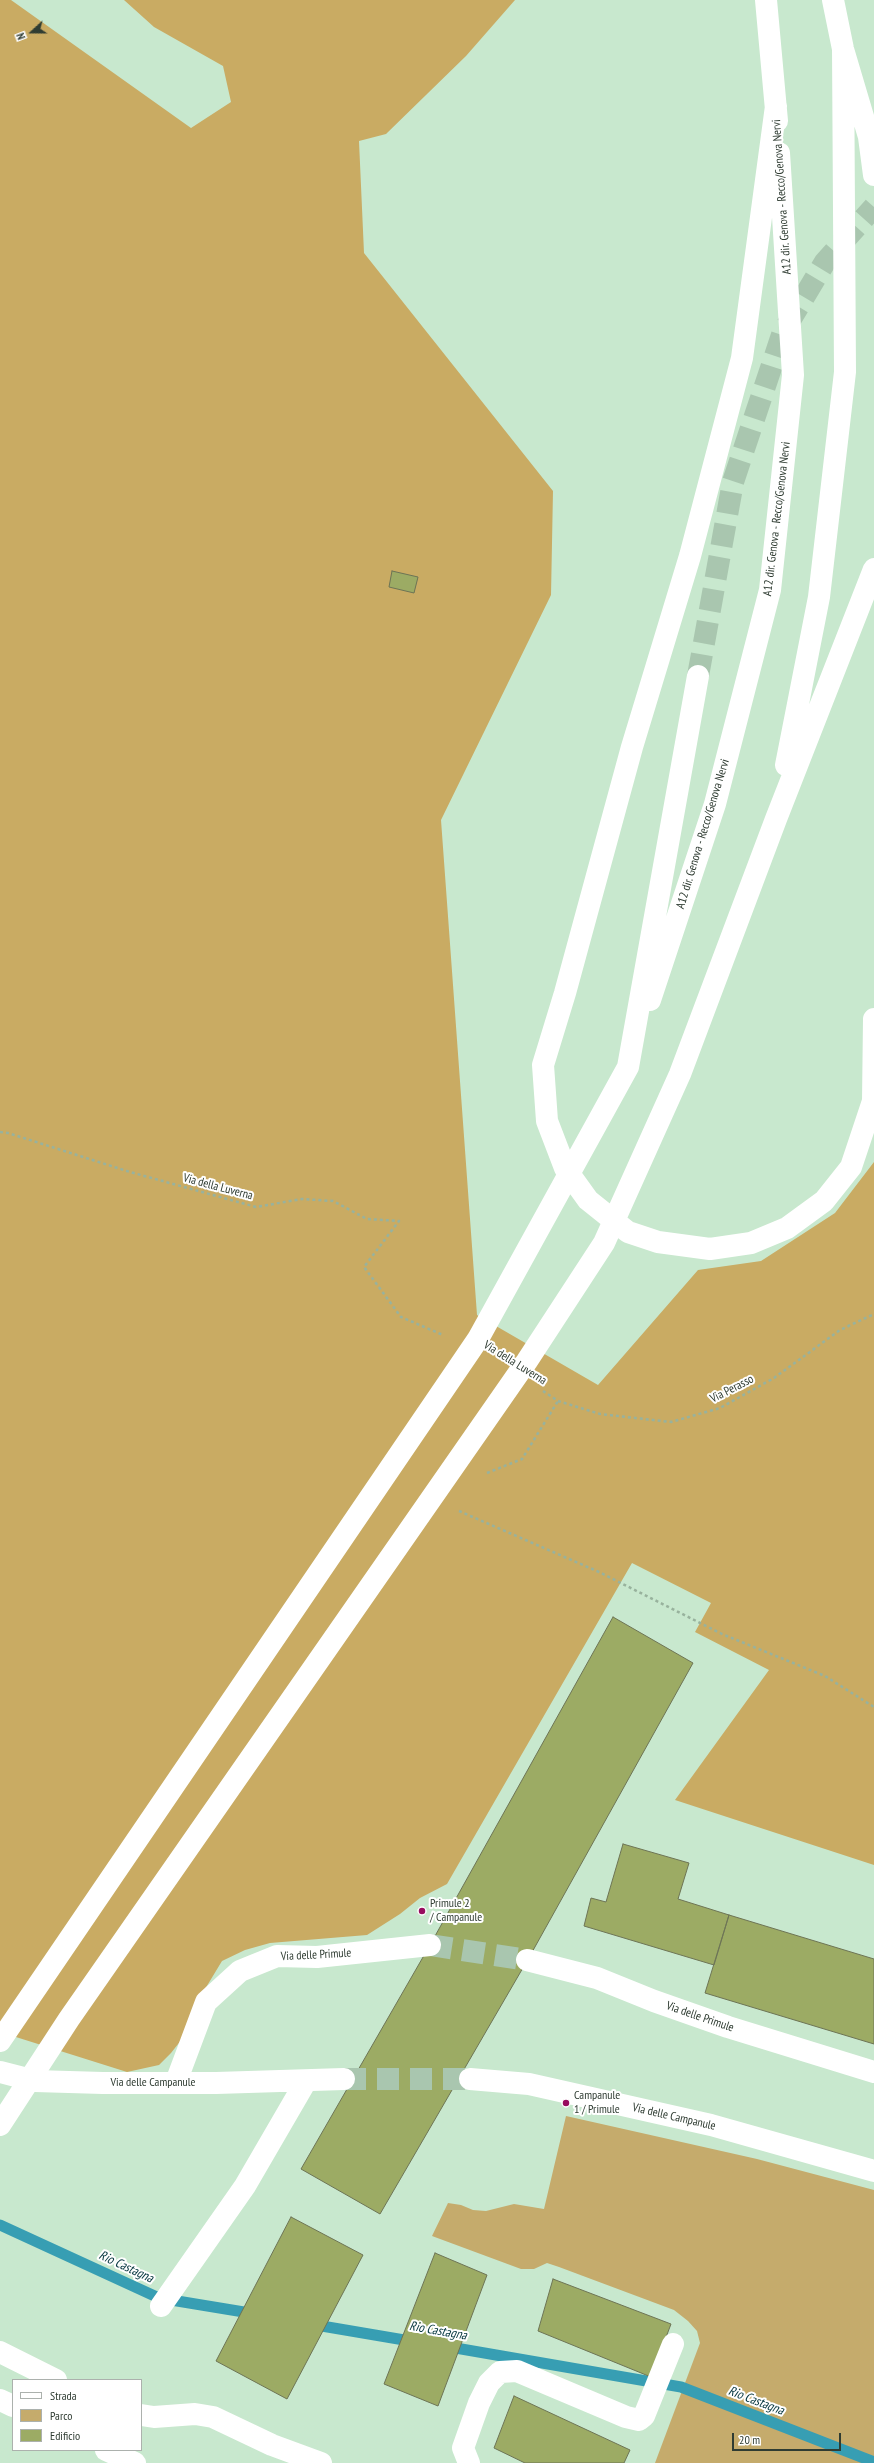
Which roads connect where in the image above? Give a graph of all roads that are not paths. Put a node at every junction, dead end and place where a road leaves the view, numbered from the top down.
1 (766, 0) edge
2 (833, 0) edge
3 (843, 49) junction
4 (776, 106) junction
5 (874, 175) edge
6 (874, 569) edge
7 (698, 676) tunnel mouth
8 (776, 819) junction
9 (874, 1019) edge
10 (628, 1067) junction
11 (430, 1945) tunnel mouth
12 (527, 1960) tunnel mouth
13 (0, 2041) edge
14 (0, 2072) edge
15 (874, 2072) edge
16 (344, 2079) tunnel mouth
17 (470, 2080) tunnel mouth
18 (306, 2081) junction
19 (176, 2082) junction
20 (0, 2125) edge
21 (874, 2171) edge
22 (161, 2306) dead end
23 (673, 2344) dead end
24 (0, 2352) edge
25 (54, 2379) edge
26 (0, 2400) edge
27 (12, 2406) edge
28 (142, 2415) edge
29 (108, 2451) edge
30 (135, 2463) edge
31 (321, 2463) edge
32 (469, 2463) edge

1 - 4 main road, A12 dir. Genova - Recco/Genova Nervi
2 - 3 main road
3 - 5 main road
3 - 8 main road
4 - 9 main road
4 - 10 main road, A12 dir. Genova - Recco/Genova Nervi
6 - 8 main road
7 - 10 main road
8 - 20 main road
10 - 13 main road
11 - 19 main road, Via delle Primule
12 - 15 main road, Via delle Primule
14 - 19 main road, Via delle Campanule
16 - 18 main road, Via delle Campanule
17 - 21 main road, Via delle Campanule
18 - 19 main road, Via delle Campanule
18 - 22 main road
23 - 32 main road
24 - 25 main road
26 - 27 main road
28 - 31 main road
29 - 30 main road

